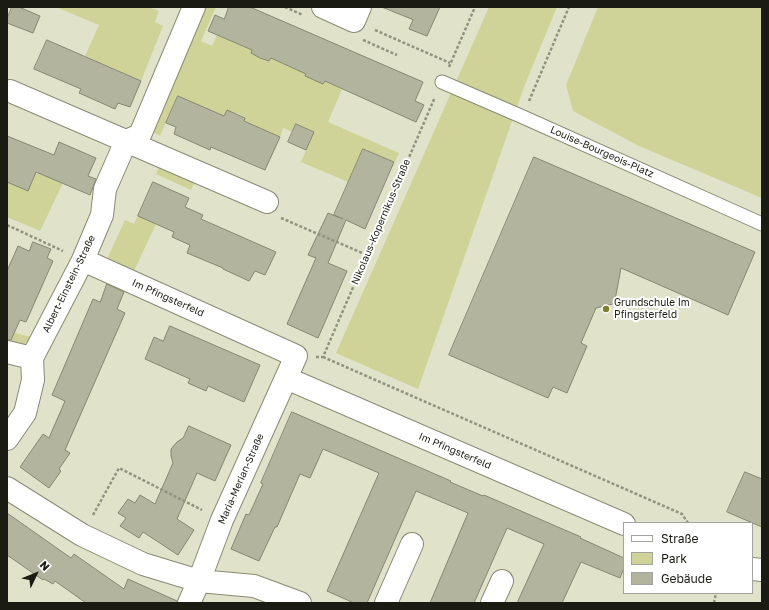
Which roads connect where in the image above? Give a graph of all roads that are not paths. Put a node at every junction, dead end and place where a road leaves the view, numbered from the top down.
1 (194, 7) edge
2 (323, 7) edge
3 (357, 14) edge
4 (442, 82) road end
5 (10, 91) dead end
6 (126, 141) junction
7 (268, 202) road end
8 (762, 224) edge
9 (83, 260) junction
10 (7, 352) edge
11 (296, 356) joint
12 (32, 358) junction
13 (286, 378) junction
14 (7, 439) edge
15 (7, 488) edge
16 (623, 524) edge
17 (412, 544) dead end
18 (199, 581) junction
19 (502, 581) dead end
20 (189, 603) edge
21 (300, 603) edge
22 (386, 603) edge
23 (492, 603) edge

1 - 6 street
2 - 3 street
4 - 8 lane, Louise-Bourgeois-Platz
5 - 6 street
6 - 7 street
6 - 9 street, Albert-Einstein-Straße
9 - 11 street, Im Pfingsterfeld
9 - 12 street, Albert-Einstein-Straße
10 - 12 street
11 - 13 street, Maria-Merian-Straße
12 - 14 street
13 - 16 street, Im Pfingsterfeld
13 - 18 street, Maria-Merian-Straße
15 - 18 street
17 - 22 street
18 - 20 street, Maria-Merian-Straße
18 - 21 street
19 - 23 street

